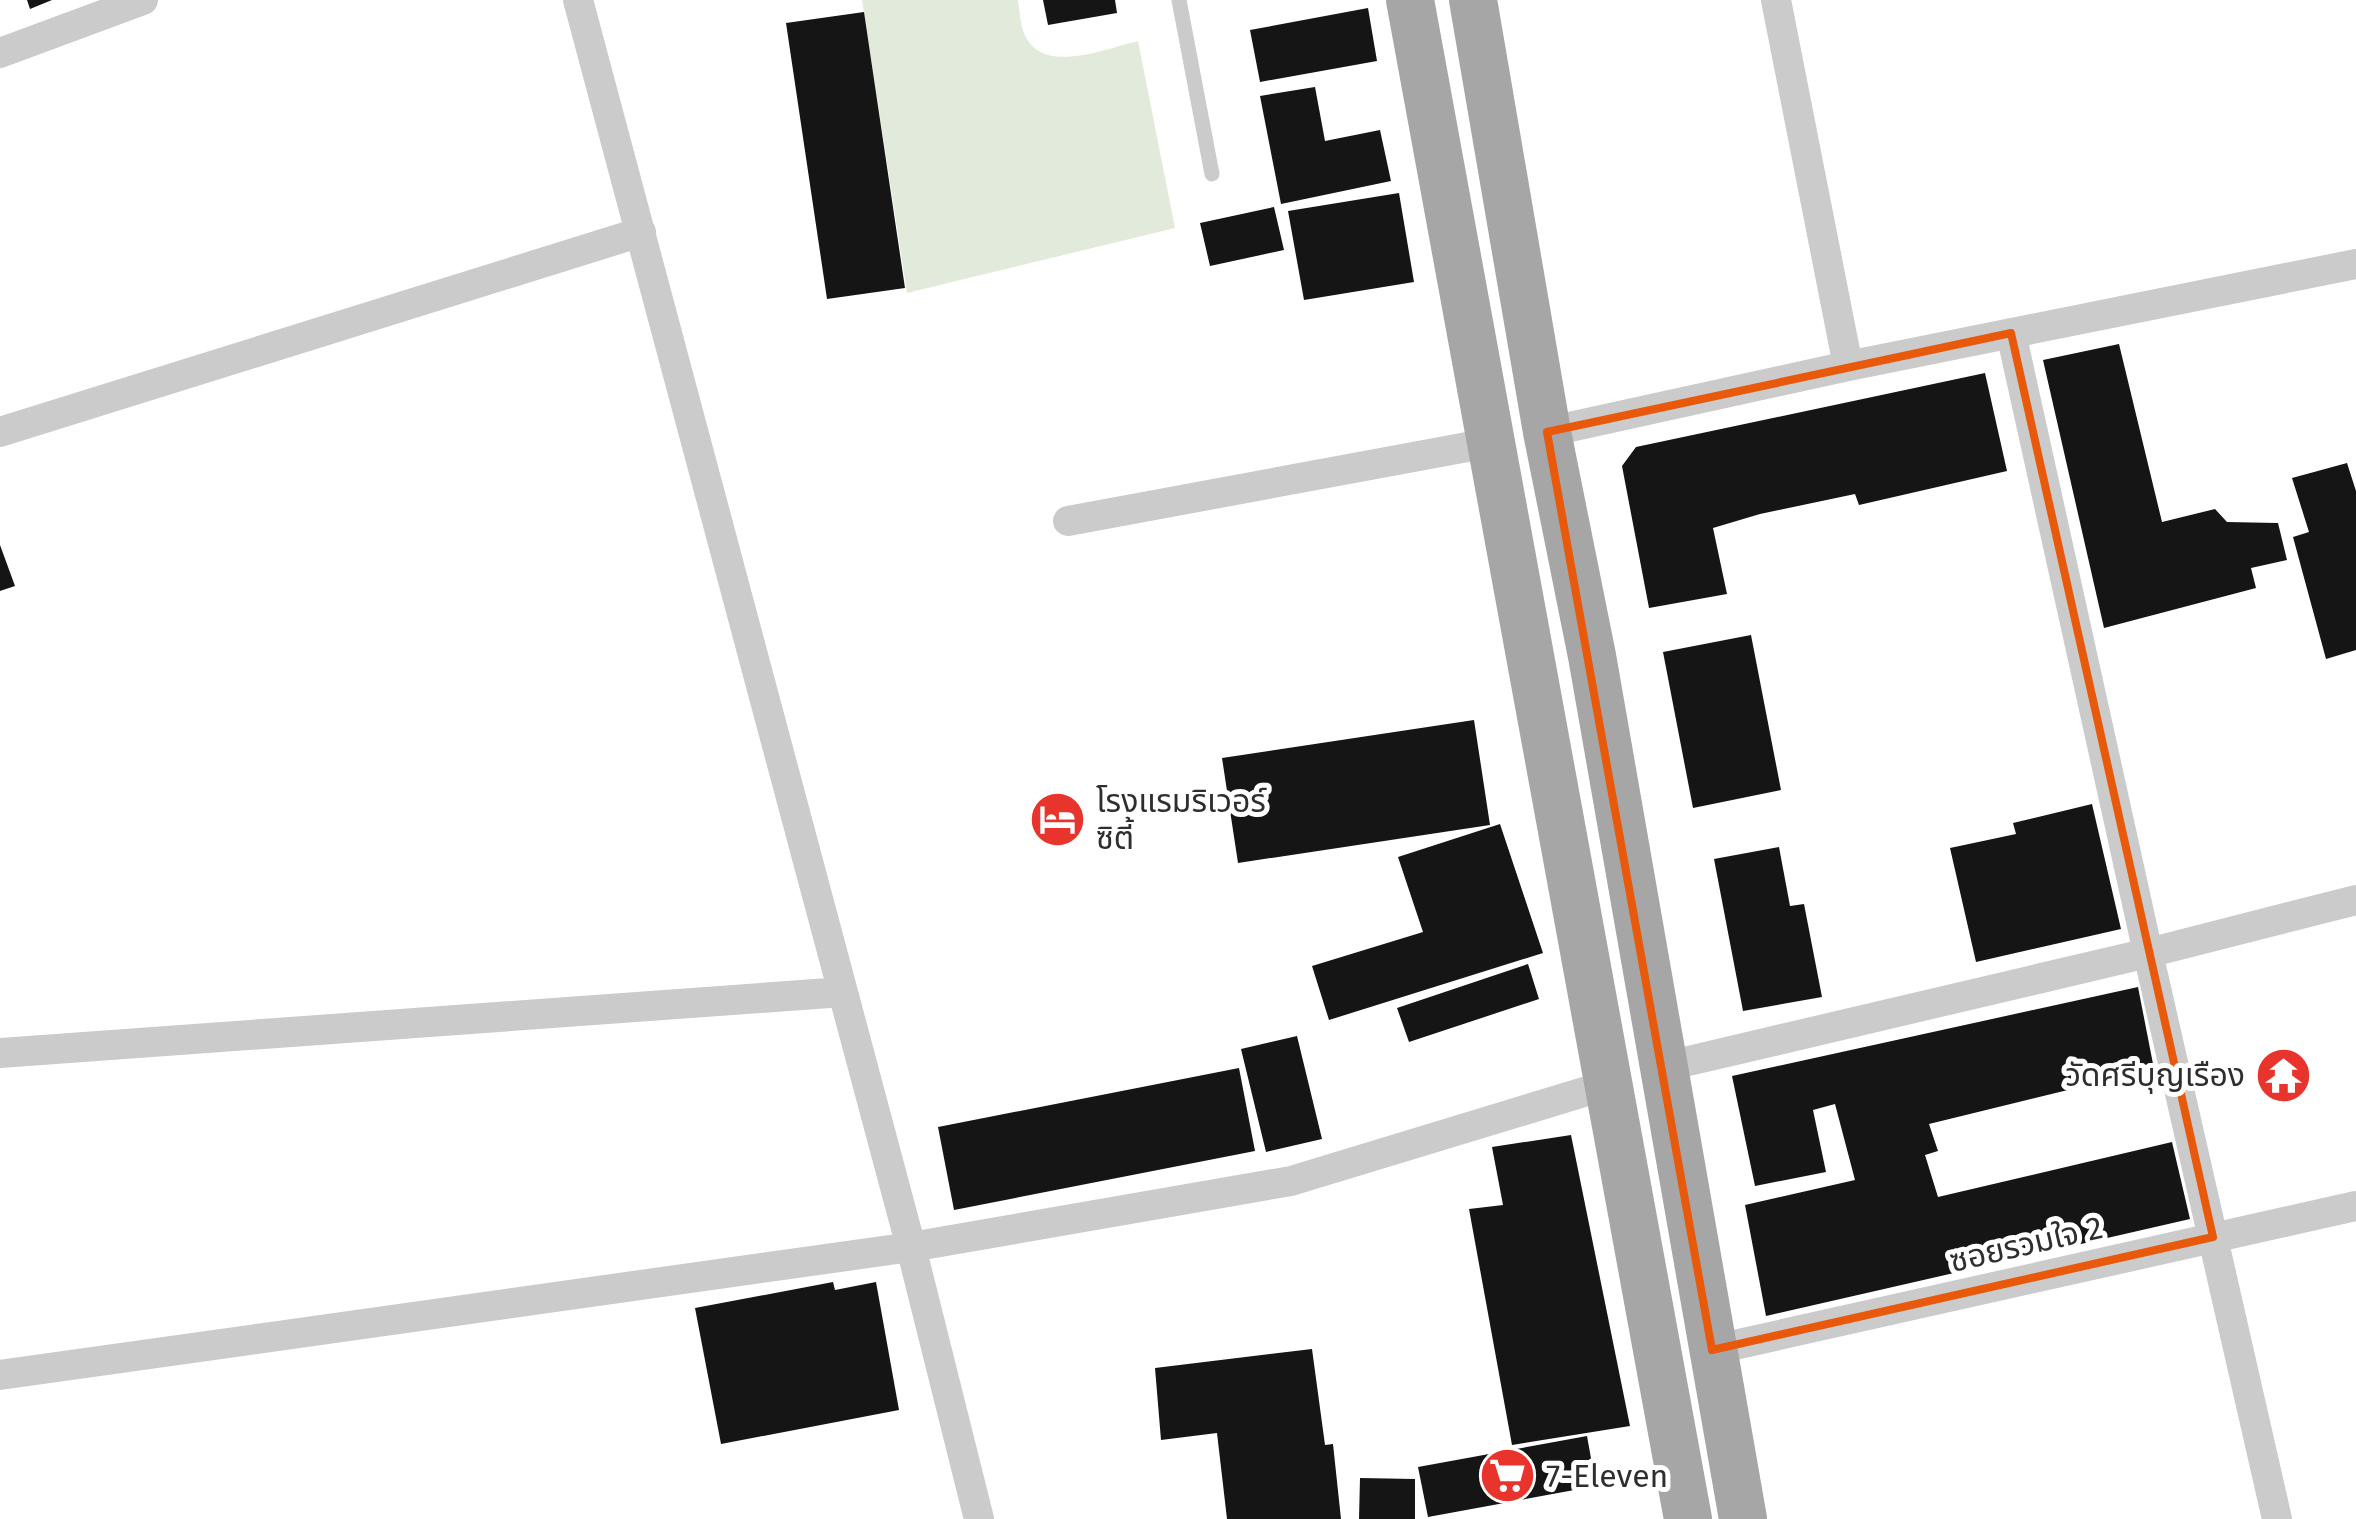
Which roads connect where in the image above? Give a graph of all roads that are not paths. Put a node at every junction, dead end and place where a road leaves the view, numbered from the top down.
1 (143, 0) edge
2 (578, 0) edge
3 (1179, 0) edge
4 (1410, 0) edge
5 (1474, 0) edge
6 (1776, 0) edge
7 (0, 53) edge
8 (1212, 174) dead end
9 (640, 232) junction
10 (2356, 264) edge
11 (2011, 333) junction
12 (1848, 366) junction
13 (0, 432) edge
14 (1547, 432) junction
15 (1489, 443) junction
16 (1068, 521) dead end
17 (1592, 656) junction
18 (1532, 668) junction
19 (2356, 900) edge
20 (2148, 953) junction
21 (843, 992) junction
22 (0, 1053) edge
23 (1664, 1066) junction
24 (1606, 1085) junction
25 (2356, 1206) edge
26 (2213, 1238) junction
27 (911, 1247) junction
28 (1712, 1350) junction
29 (0, 1375) edge
30 (1680, 1517) edge
31 (979, 1519) edge
32 (1744, 1519) edge
33 (2278, 1519) edge

1 - 7 street
2 - 9 street
3 - 8 lane
4 - 15 main road
5 - 14 main road
6 - 12 street
9 - 13 street
9 - 21 street
10 - 11 street
11 - 12 street
11 - 20 street
12 - 14 street
14 - 17 main road
15 - 16 street
15 - 18 main road
17 - 18 main road
17 - 23 main road
18 - 24 main road
19 - 20 street
20 - 23 street
20 - 26 street
21 - 22 street
21 - 27 street
23 - 28 main road
24 - 27 street
24 - 30 main road
25 - 26 street, ซอยรวมใจ 2
26 - 28 street, ซอยรวมใจ 2
26 - 33 street
27 - 29 street
27 - 31 street
28 - 32 main road

